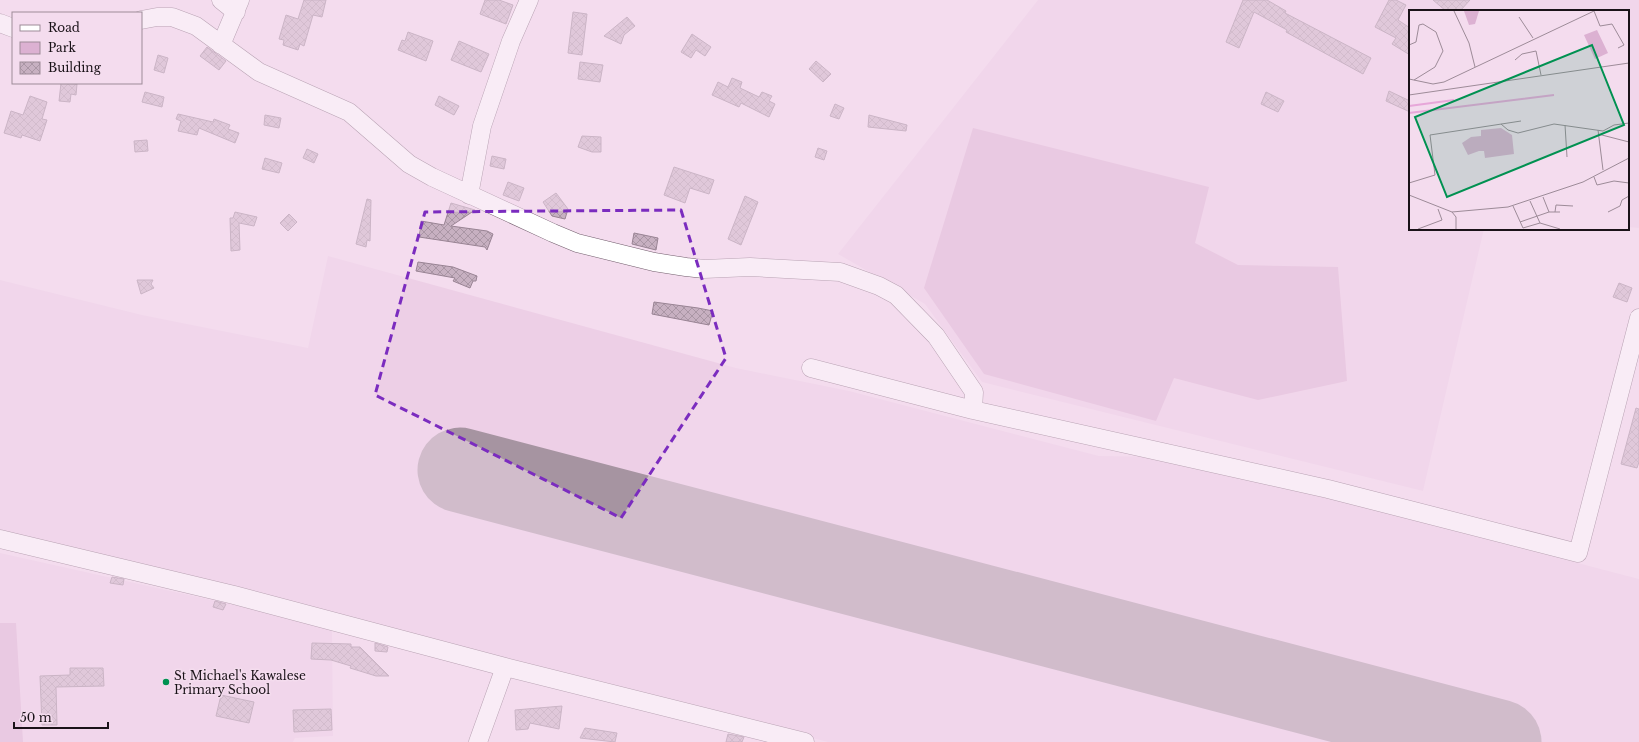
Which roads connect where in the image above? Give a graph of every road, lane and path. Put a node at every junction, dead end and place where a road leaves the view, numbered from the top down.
1 (221, 0) edge
2 (530, 0) edge
3 (238, 6) edge
4 (142, 20) edge
5 (0, 23) edge
6 (12, 28) edge
7 (221, 45) junction
8 (469, 195) junction
9 (1639, 318) edge
10 (810, 368) dead end
11 (973, 410) junction
12 (0, 539) edge
13 (505, 667) junction
14 (478, 742) edge
15 (805, 742) edge

1 - 3 street
2 - 8 street
3 - 7 street
4 - 7 street
5 - 6 street
7 - 8 street
8 - 11 street
9 - 11 street
10 - 11 street
12 - 13 street
13 - 14 street
13 - 15 street

